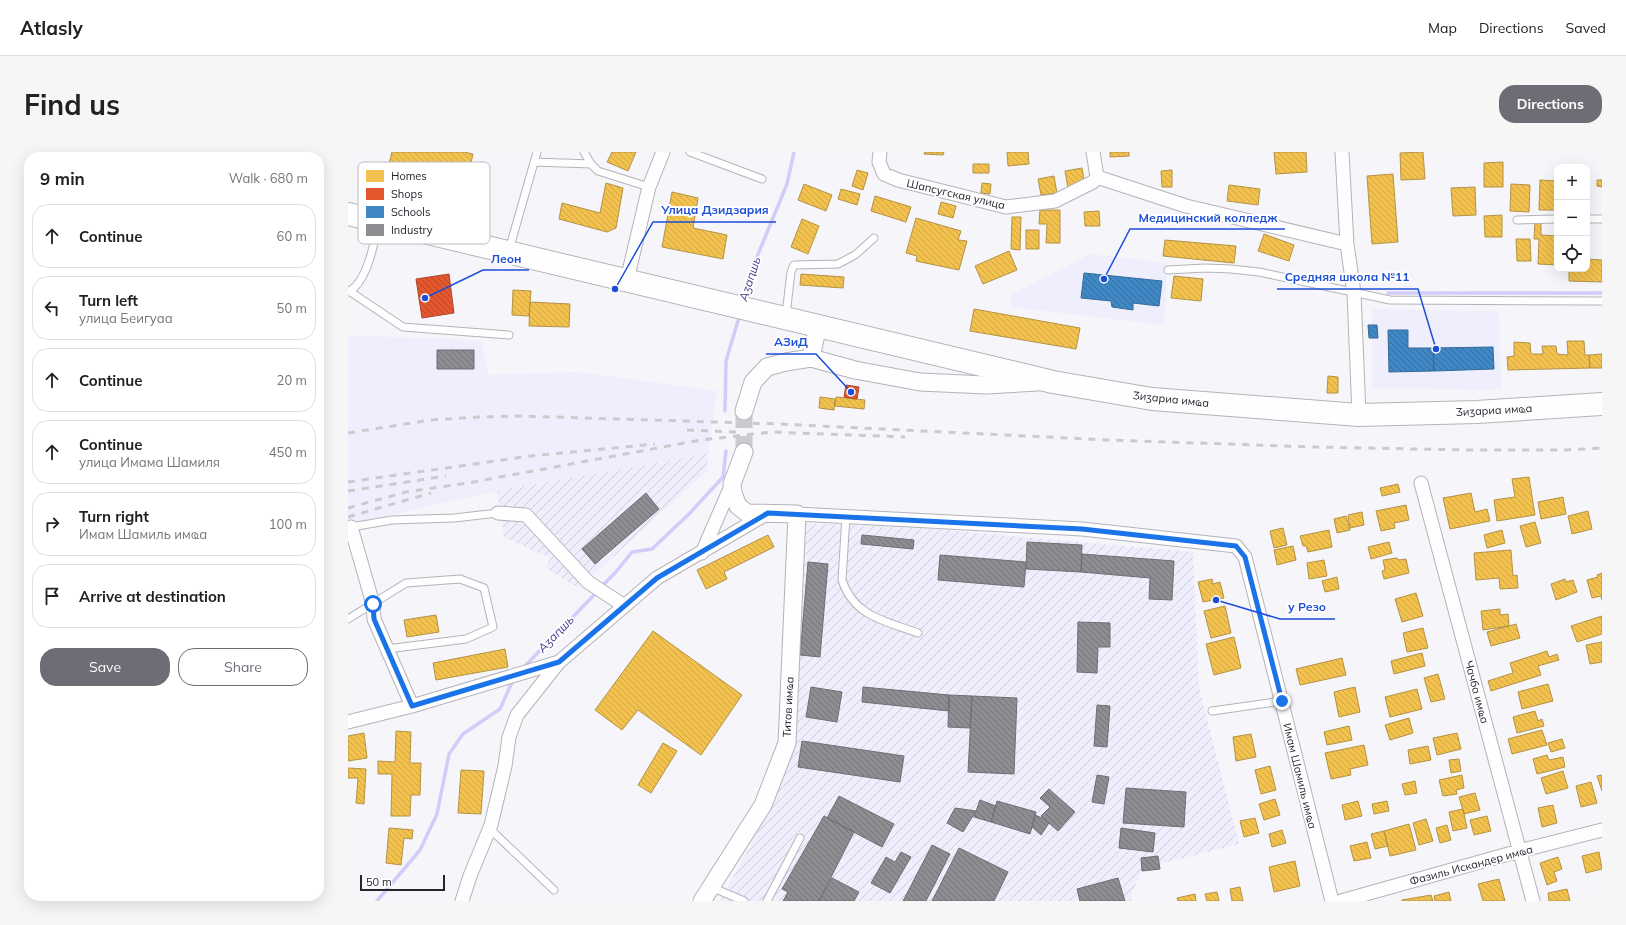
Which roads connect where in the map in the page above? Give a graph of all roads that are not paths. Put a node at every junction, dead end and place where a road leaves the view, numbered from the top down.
1 (537, 152) edge
2 (584, 152) edge
3 (663, 152) edge
4 (690, 152) edge
5 (880, 152) edge
6 (1094, 152) edge
7 (1342, 152) edge
8 (534, 162) junction
9 (591, 164) junction
10 (1097, 176) junction
11 (762, 179) dead end
12 (649, 187) junction
13 (348, 214) edge
14 (358, 216) edge
15 (1590, 219) edge
16 (1602, 219) edge
17 (1517, 220) dead end
18 (1554, 220) edge
19 (874, 238) dead end
20 (373, 244) edge
21 (476, 244) edge
22 (1348, 244) junction
23 (508, 252) junction
24 (1168, 270) dead end
25 (627, 280) junction
26 (348, 292) edge
27 (1354, 293) junction
28 (1602, 301) edge
29 (786, 318) junction
30 (818, 325) junction
31 (509, 335) dead end
32 (811, 358) junction
33 (1053, 382) junction
34 (1602, 404) edge
35 (744, 411) tunnel mouth
36 (1358, 415) junction
37 (744, 452) tunnel mouth
38 (1421, 483) dead end
39 (732, 484) junction
40 (498, 513) joint
41 (768, 513) junction
42 (797, 514) junction
43 (846, 516) junction
44 (351, 527) joint
45 (702, 553) junction
46 (618, 602) junction
47 (373, 604) junction
48 (348, 619) edge
49 (918, 633) dead end
50 (387, 649) junction
51 (559, 662) junction
52 (1282, 701) junction
53 (412, 706) junction
54 (1212, 711) dead end
55 (348, 722) edge
56 (489, 828) junction
57 (1602, 830) edge
58 (800, 838) dead end
59 (1519, 851) junction
60 (711, 886) junction
61 (554, 890) dead end
62 (462, 901) edge
63 (702, 901) edge
64 (744, 901) edge
65 (767, 901) edge
66 (1332, 901) edge
67 (1341, 901) edge
68 (1533, 901) edge

1 - 8 lane
2 - 9 lane
3 - 12 street
4 - 11 lane
5 - 10 street, Шапсугская улица
6 - 10 street
7 - 22 street
8 - 9 lane
8 - 23 lane
9 - 12 lane
10 - 22 street
12 - 25 street
13 - 14 highway, Ӡиӡариа имҩа
15 - 16 lane
17 - 18 lane
19 - 29 lane
20 - 26 lane
21 - 23 highway, Ӡиӡариа имҩа
22 - 27 street
23 - 25 highway, Ӡиӡариа имҩа
24 - 27 lane
25 - 29 highway, Ӡиӡариа имҩа
26 - 31 lane
27 - 28 lane
27 - 36 street
29 - 30 highway, Ӡиӡариа имҩа
30 - 32 street
30 - 33 highway, Ӡиӡариа имҩа
32 - 33 street
32 - 35 street
33 - 36 highway, Ӡиӡариа имҩа
34 - 36 highway, Ӡиӡариа имҩа
37 - 39 street
38 - 59 street, Чачба имҩа
39 - 41 street
39 - 45 street
40 - 44 lane
40 - 46 street
41 - 42 street
41 - 45 street
42 - 43 street
42 - 60 street, Титов имҩа
43 - 49 lane
43 - 52 street, Имам Шамиль имҩа
44 - 47 street
45 - 46 street
46 - 51 street
47 - 48 lane
47 - 50 street
47 - 50 lane
50 - 53 street
51 - 53 street
51 - 56 street
52 - 54 lane
52 - 66 street, Имам Шамиль имҩа
53 - 55 street
56 - 61 lane
56 - 62 street
57 - 59 street, Фазиль Искандер имҩа
58 - 65 lane
59 - 67 street, Фазиль Искандер имҩа
59 - 68 street, Чачба имҩа
60 - 63 street, Титов имҩа
60 - 64 lane

